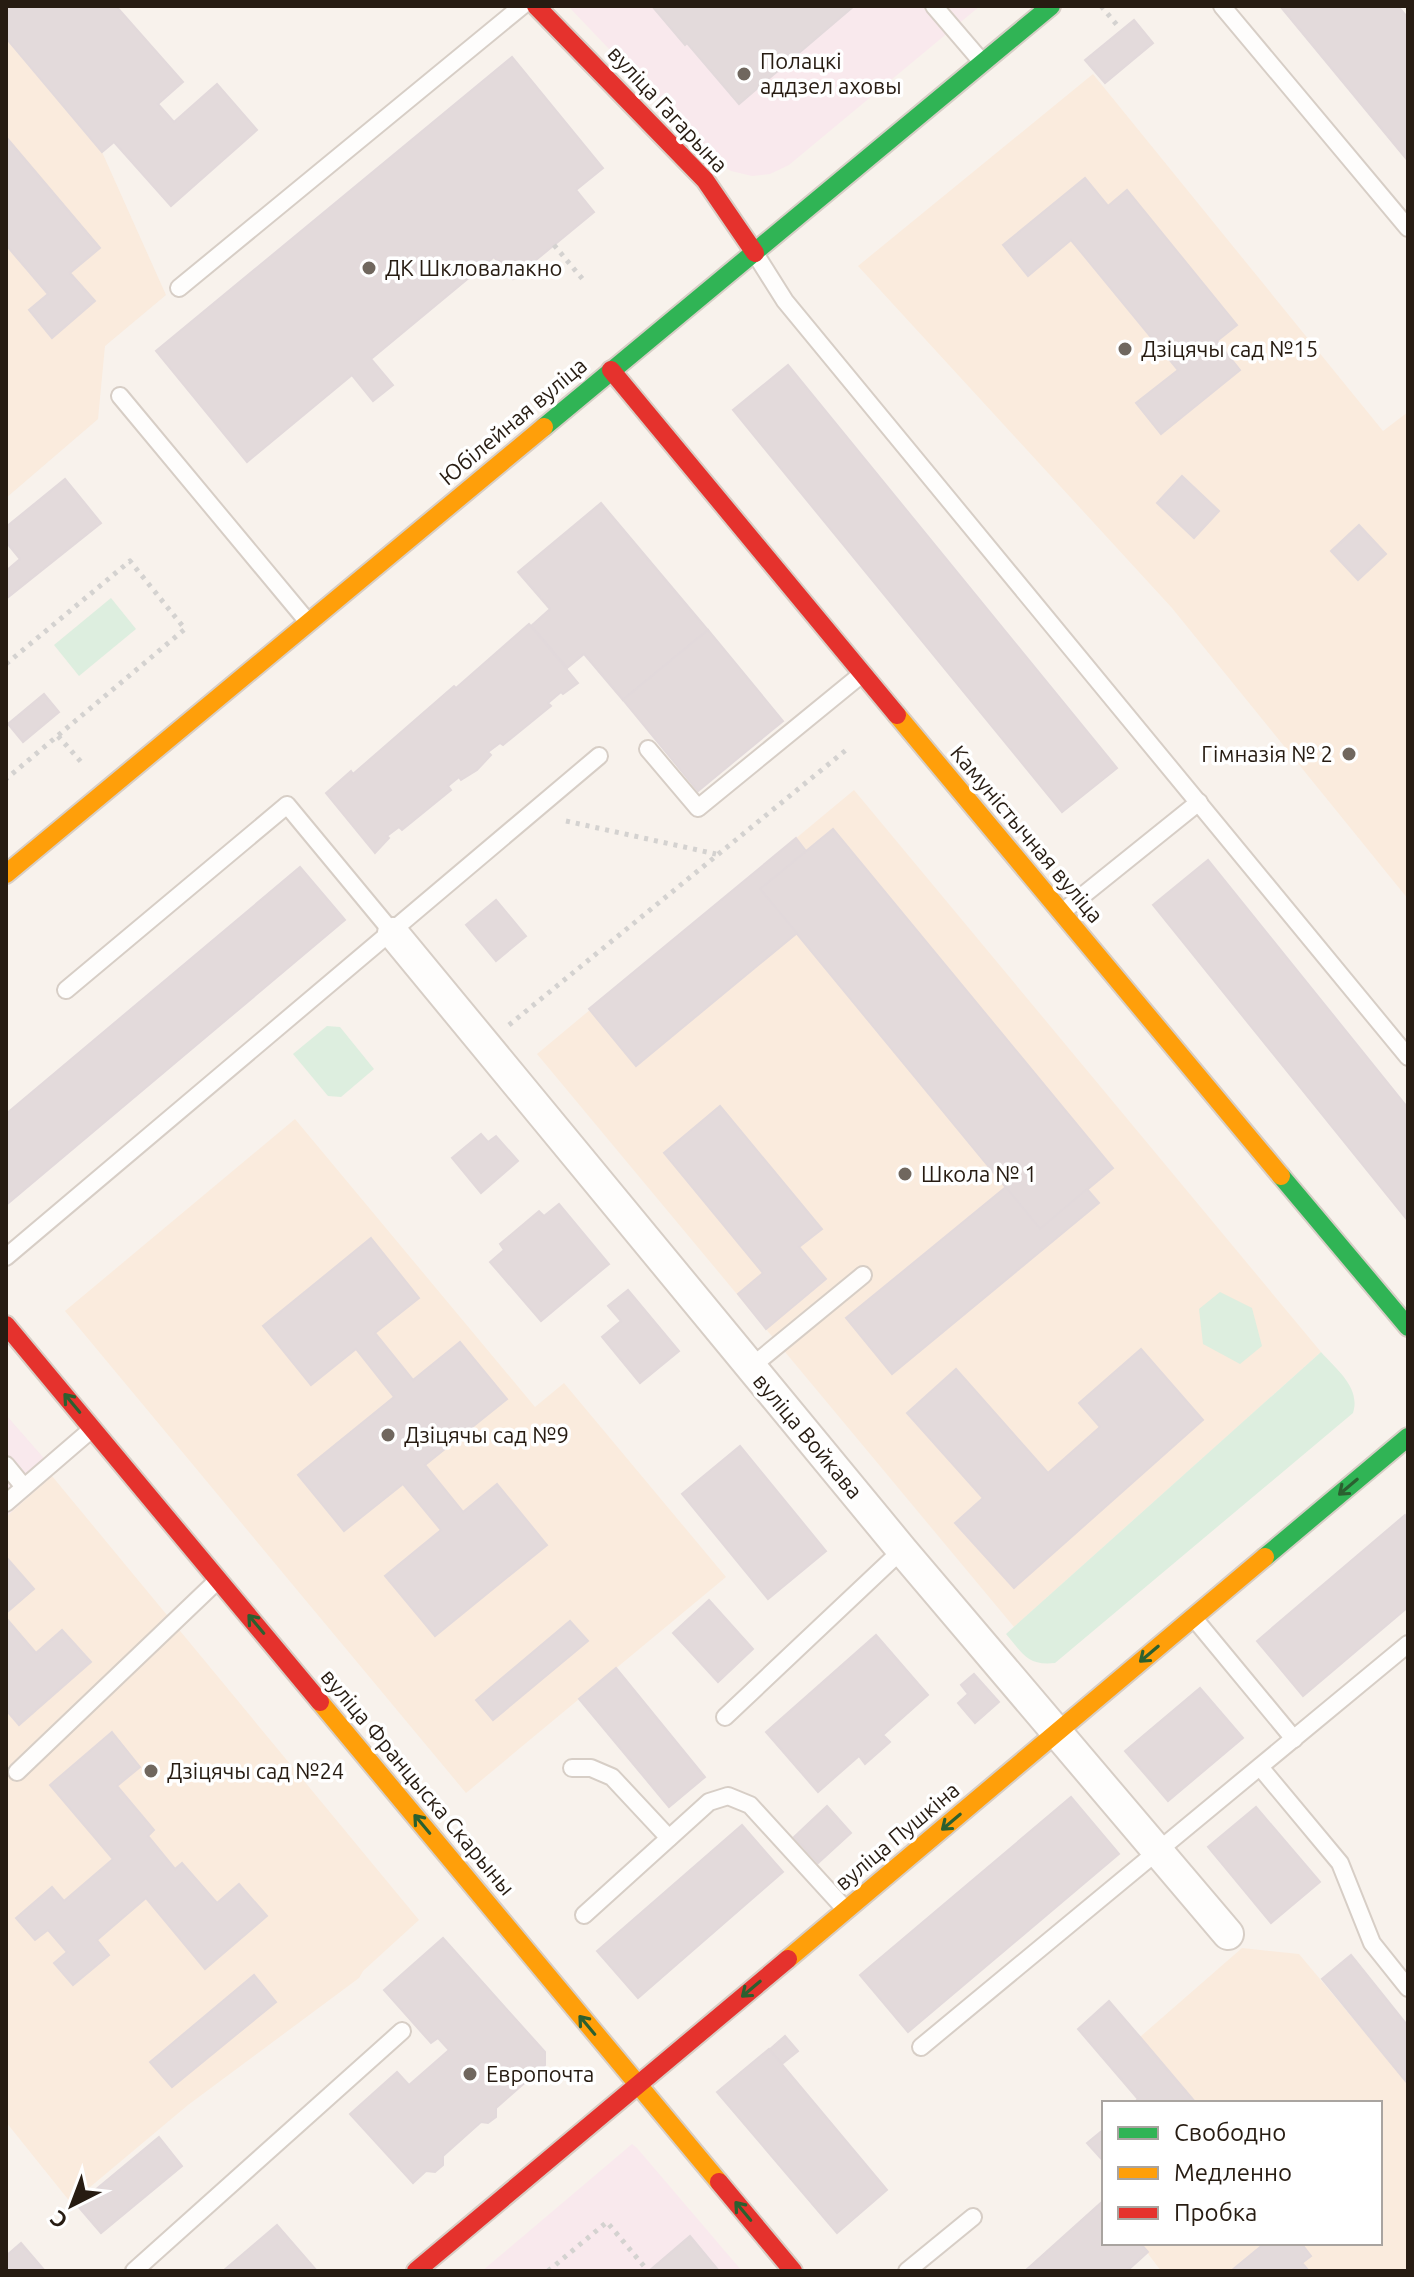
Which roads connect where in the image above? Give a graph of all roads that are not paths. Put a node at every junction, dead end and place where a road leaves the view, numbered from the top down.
1 (522, 6) edge
2 (536, 6) edge
3 (934, 6) edge
4 (1051, 6) edge
5 (1222, 6) edge
6 (983, 63) junction
7 (1408, 228) edge
8 (755, 253) junction
9 (179, 288) dead end
10 (611, 370) junction
11 (120, 396) dead end
12 (309, 623) junction
13 (862, 674) junction
14 (648, 749) dead end
15 (599, 756) dead end
16 (1199, 802) junction
17 (6, 874) edge
18 (1061, 913) junction
19 (393, 933) junction
20 (66, 990) dead end
21 (1408, 1057) edge
22 (6, 1257) edge
23 (863, 1275) dead end
24 (6, 1325) edge
25 (1408, 1327) edge
26 (751, 1367) junction
27 (93, 1428) junction
28 (1408, 1437) edge
29 (6, 1465) edge
30 (24, 1487) junction
31 (6, 1503) edge
32 (902, 1550) junction
33 (219, 1579) junction
34 (1193, 1617) junction
35 (1408, 1644) edge
36 (725, 1717) dead end
37 (1056, 1733) junction
38 (1294, 1739) junction
39 (1260, 1767) junction
40 (572, 1768) dead end
41 (17, 1772) dead end
42 (669, 1838) junction
43 (1156, 1851) junction
44 (846, 1910) junction
45 (584, 1915) dead end
46 (1228, 1934) dead end
47 (1408, 1988) edge
48 (402, 2031) dead end
49 (921, 2047) dead end
50 (637, 2084) junction
51 (973, 2217) dead end
52 (134, 2271) edge
53 (416, 2271) edge
54 (793, 2271) edge
55 (907, 2271) edge

1 - 9 lane
2 - 8 street, вуліца Гагарына
3 - 6 lane
4 - 6 street, Юбілейная вуліца
5 - 7 lane
6 - 8 street, Юбілейная вуліца
8 - 10 street, Юбілейная вуліца
8 - 16 lane
10 - 12 street, Юбілейная вуліца
10 - 13 street, Камуністычная вуліца
11 - 12 lane
12 - 17 street, Юбілейная вуліца
13 - 14 lane
13 - 18 street, Камуністычная вуліца
15 - 19 lane
16 - 18 lane
16 - 21 lane
18 - 25 street, Камуністычная вуліца
19 - 20 lane
19 - 22 lane
19 - 26 street, вуліца Войкава
23 - 26 lane
27 -> 24 street, вуліца Францыска Скарыны
26 - 32 street, вуліца Войкава
27 - 30 lane
27 - 33 street, вуліца Францыска Скарыны
28 -> 34 street, вуліца Пушкіна
29 - 30 lane
30 - 31 lane
32 - 36 lane
32 - 37 street, вуліца Войкава
33 - 41 lane
50 -> 33 street, вуліца Францыска Скарыны
34 -> 37 street, вуліца Пушкіна
34 - 38 lane
35 - 38 lane
37 - 43 street, вуліца Войкава
37 -> 44 street, вуліца Пушкіна
38 - 39 lane
39 - 43 lane
39 - 47 lane
40 - 42 lane
42 - 44 lane
42 - 45 lane
43 - 46 street, вуліца Войкава
43 - 49 lane
44 -> 50 street, вуліца Пушкіна
48 - 52 lane
50 - 53 street, вуліца Пушкіна
54 -> 50 street, вуліца Францыска Скарыны
51 - 55 lane

